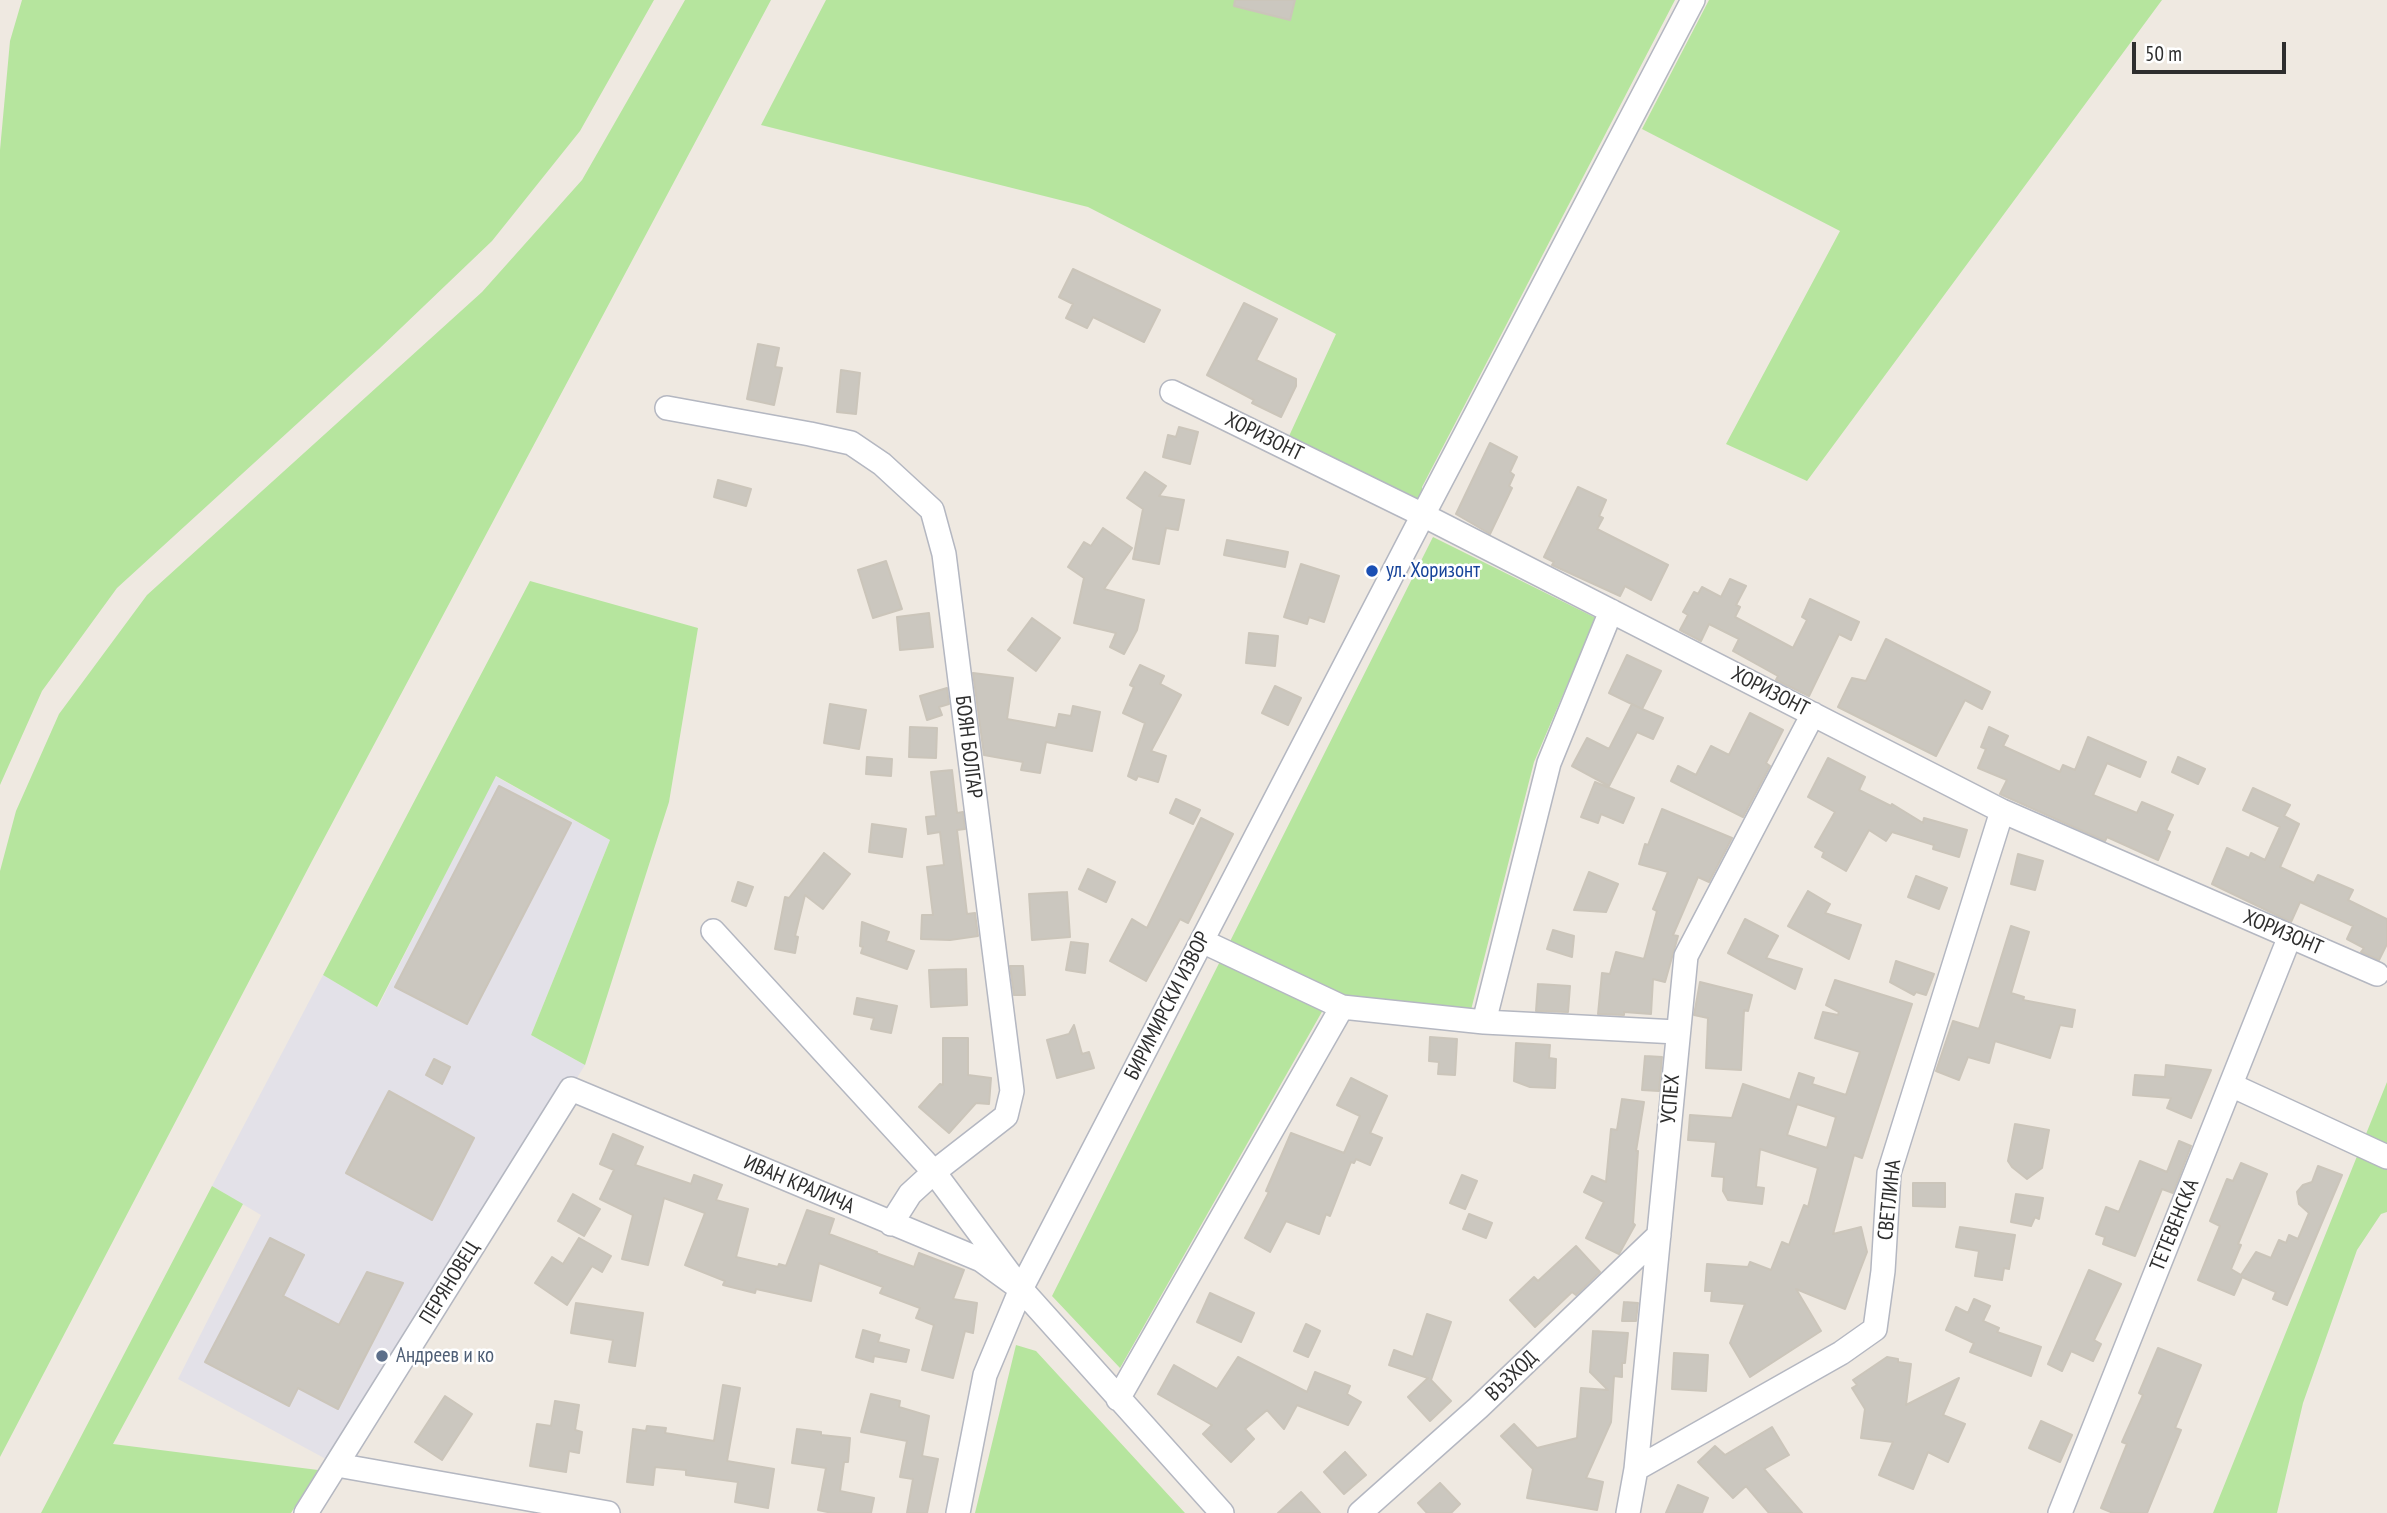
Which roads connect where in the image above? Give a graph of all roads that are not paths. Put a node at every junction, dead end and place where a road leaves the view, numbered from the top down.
1 (1693, 0) edge
2 (1172, 391) dead end
3 (667, 408) dead end
4 (1423, 515) junction
5 (1611, 611) junction
6 (1813, 714) junction
7 (2002, 811) junction
8 (713, 931) dead end
9 (2290, 936) junction
10 (1202, 941) junction
11 (2377, 974) dead end
12 (1342, 1007) junction
13 (1484, 1022) junction
14 (1677, 1031) junction
15 (2231, 1085) junction
16 (572, 1089) joint
17 (2387, 1157) edge
18 (934, 1172) junction
19 (891, 1224) junction
20 (1659, 1236) junction
21 (1021, 1289) junction
22 (1118, 1399) junction
23 (337, 1465) junction
24 (1636, 1469) junction
25 (306, 1513) edge
26 (608, 1513) edge
27 (958, 1513) edge
28 (1222, 1513) edge
29 (1360, 1513) edge
30 (1628, 1513) edge
31 (2060, 1513) edge

1 - 4 street, БИРИМИРСКИ ИЗВОР
2 - 4 street, ХОРИЗОНТ
3 - 18 street, БОЯН БОЛГАР
4 - 5 street, ХОРИЗОНТ
4 - 10 street, БИРИМИРСКИ ИЗВОР
5 - 6 street, ХОРИЗОНТ
5 - 13 street
6 - 7 street, ХОРИЗОНТ
6 - 14 street, УСПЕХ
7 - 9 street, ХОРИЗОНТ
7 - 24 street, СВЕТЛИНА
8 - 18 street, ИВАН КРАЛИЧА
9 - 11 street, ХОРИЗОНТ
9 - 15 street, ТЕТЕВЕНСКА
10 - 12 street
10 - 21 street, БИРИМИРСКИ ИЗВОР
12 - 13 street
12 - 22 street
13 - 14 street
14 - 20 street, УСПЕХ
15 - 17 street
15 - 31 street, ТЕТЕВЕНСКА
16 - 19 street, ИВАН КРАЛИЧА
16 - 23 street, ПЕРЯНОВЕЦ
18 - 19 street, БОЯН БОЛГАР
18 - 21 street, ИВАН КРАЛИЧА
19 - 21 street, ИВАН КРАЛИЧА
20 - 24 street, УСПЕХ
20 - 29 street, ВЪЗХОД
21 - 22 street, ИВАН КРАЛИЧА
21 - 27 street, БИРИМИРСКИ ИЗВОР
22 - 28 street, ИВАН КРАЛИЧА
23 - 25 street, ПЕРЯНОВЕЦ
23 - 26 street
24 - 30 street, УСПЕХ

